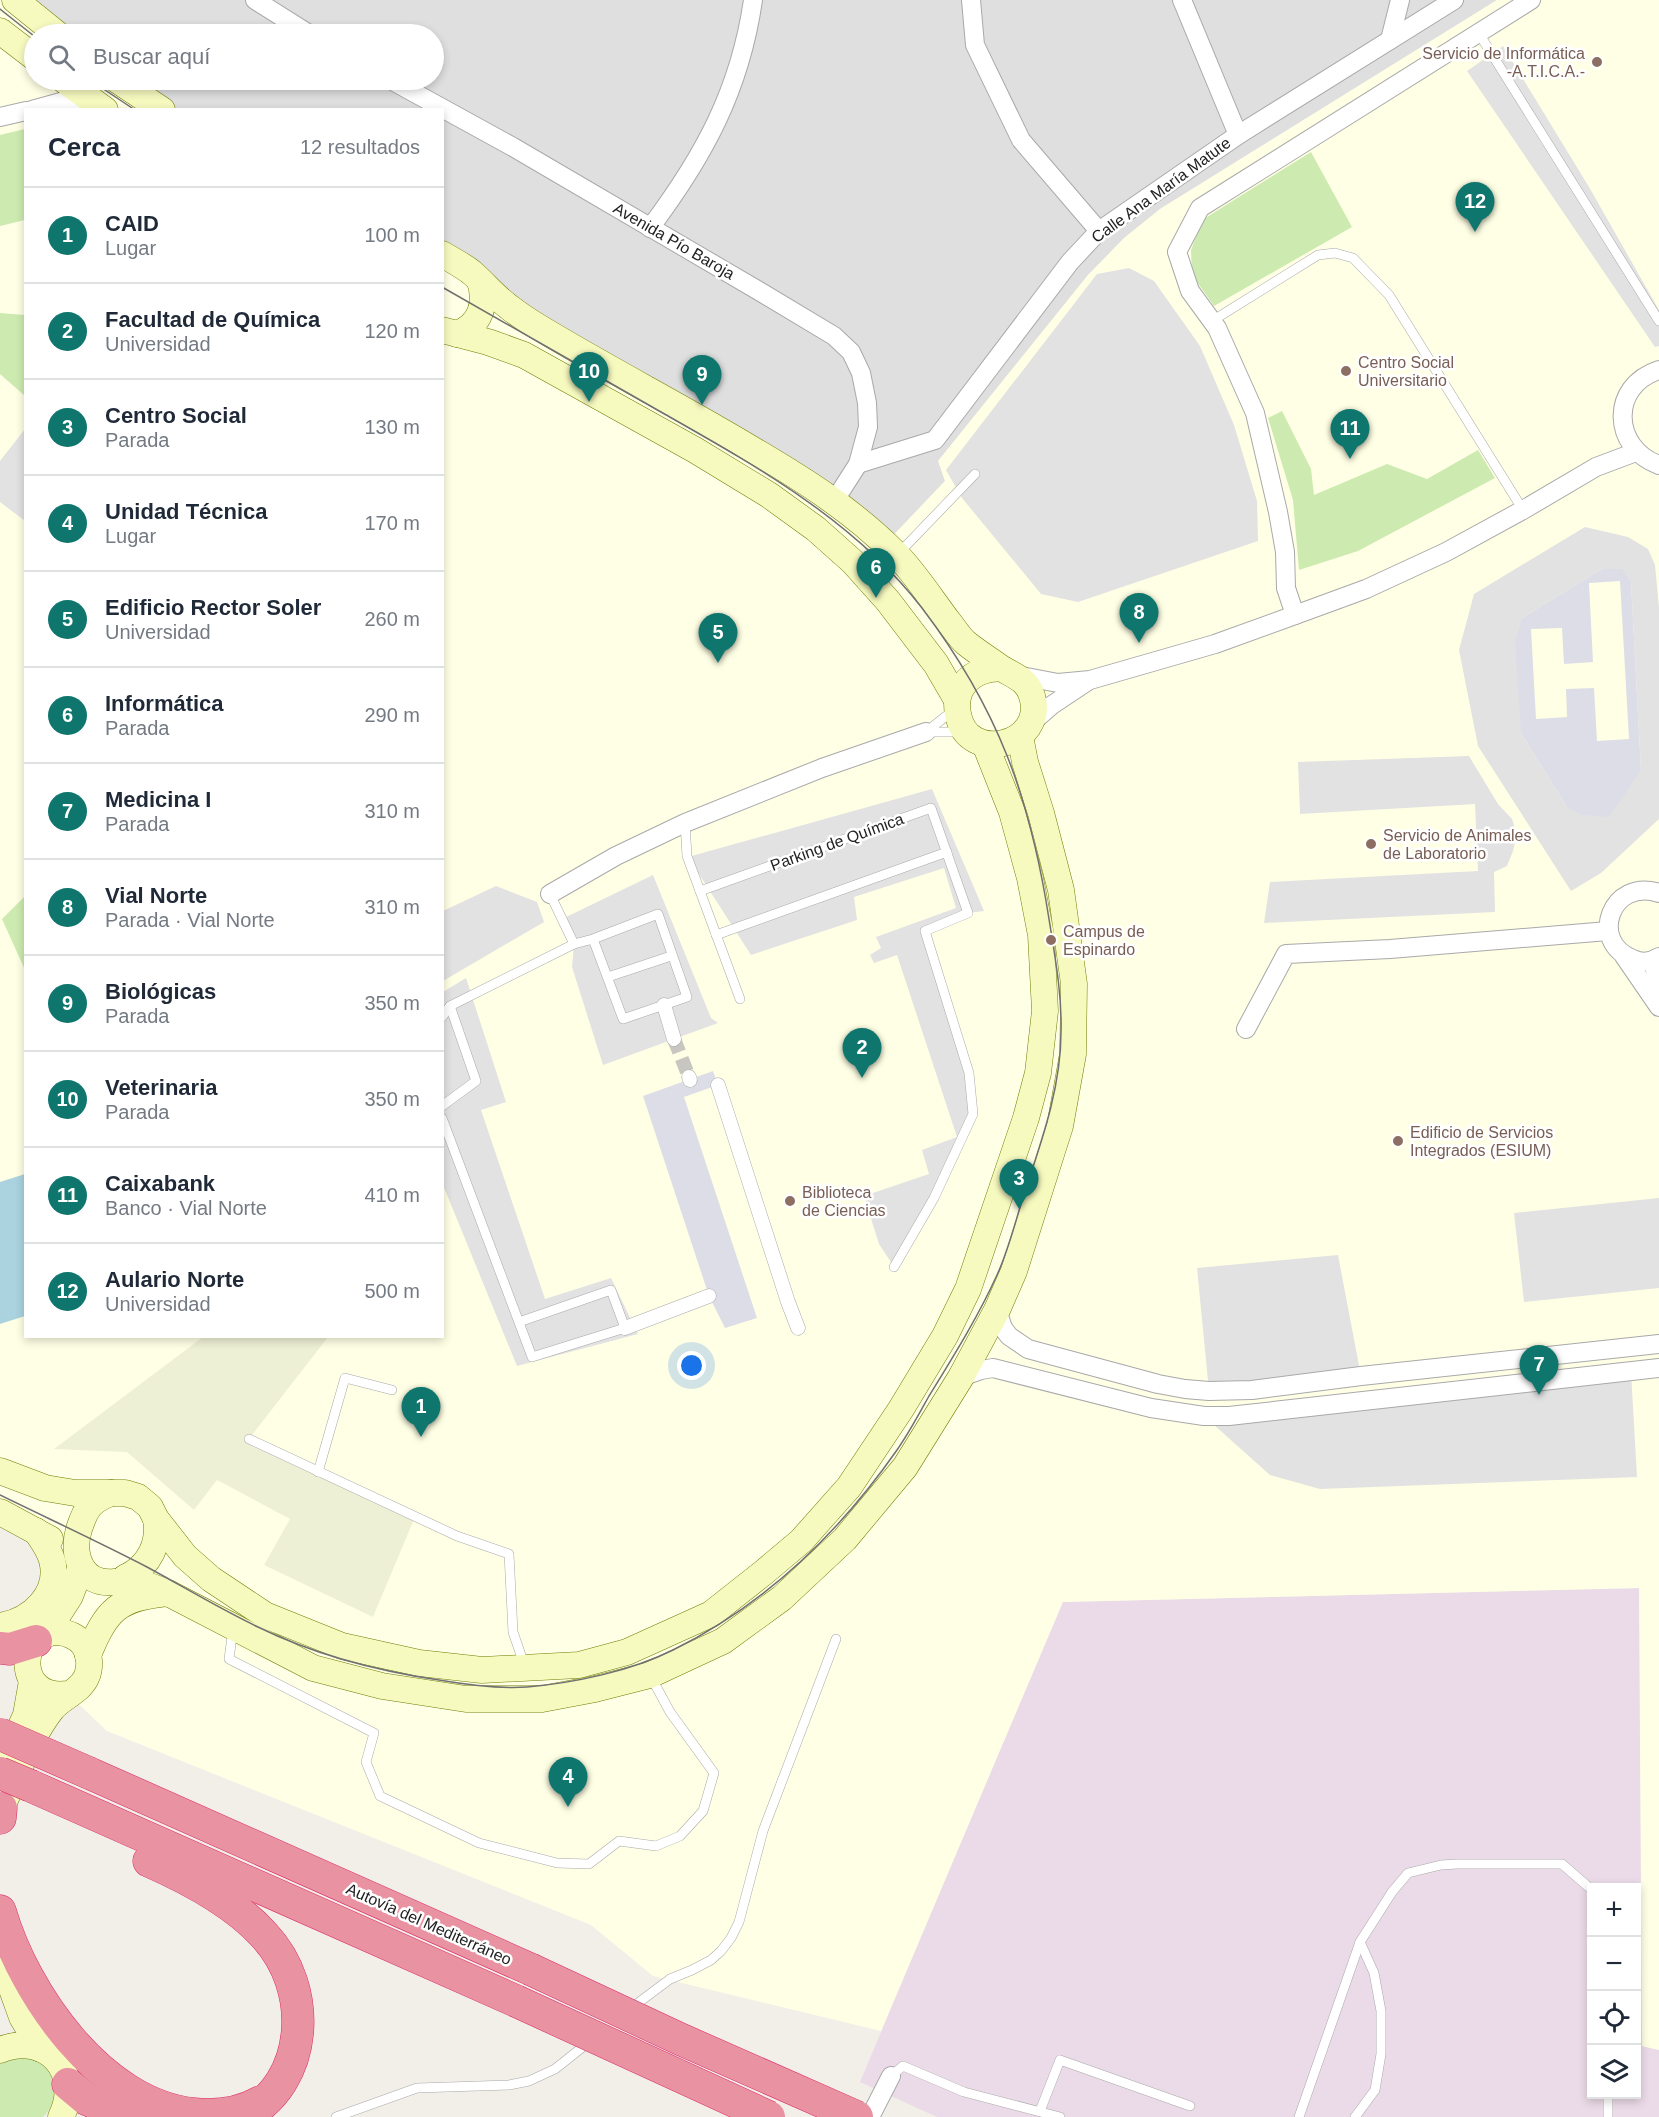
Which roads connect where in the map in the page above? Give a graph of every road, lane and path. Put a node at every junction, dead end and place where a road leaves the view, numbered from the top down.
1 (15, 0) edge
2 (255, 0) edge
3 (753, 0) edge
4 (971, 0) edge
5 (1182, 0) edge
6 (1400, 0) edge
7 (1454, 0) edge
8 (1531, 0) edge
9 (45, 24) edge
10 (293, 24) edge
11 (0, 31) edge
12 (1479, 32) junction
13 (1390, 40) junction
14 (24, 49) edge
15 (78, 90) edge
16 (132, 90) edge
17 (409, 90) edge
18 (98, 104) edge
19 (39, 108) edge
20 (159, 108) edge
21 (442, 108) edge
22 (444, 109) edge
23 (24, 111) edge
24 (0, 117) edge
25 (1238, 135) junction
26 (650, 228) junction
27 (1099, 231) junction
28 (444, 255) edge
29 (483, 284) junction
30 (1212, 321) junction
31 (1659, 321) edge
32 (447, 335) edge
33 (1659, 370) edge
34 (1636, 452) junction
35 (858, 464) junction
36 (1659, 465) edge
37 (975, 474) dead end
38 (834, 500) junction
39 (1523, 510) junction
40 (897, 555) junction
41 (1295, 615) junction
42 (1010, 672) junction
43 (1090, 680) junction
44 (957, 704) junction
45 (1024, 730) junction
46 (926, 732) junction
47 (975, 738) junction
48 (685, 823) junction
49 (947, 852) junction
50 (700, 891) junction
51 (1659, 893) edge
52 (550, 894) joint
53 (1608, 931) junction
54 (716, 935) junction
55 (593, 939) junction
56 (574, 944) junction
57 (671, 956) junction
58 (1624, 956) junction
59 (1656, 959) edge
60 (608, 977) junction
61 (1659, 988) edge
62 (740, 999) dead end
63 (664, 1005) junction
64 (450, 1006) junction
65 (1659, 1006) edge
66 (444, 1014) edge
67 (1246, 1029) dead end
68 (674, 1039) tunnel mouth
69 (718, 1085) dead end
70 (444, 1105) edge
71 (444, 1123) edge
72 (894, 1268) dead end
73 (709, 1296) dead end
74 (997, 1310) junction
75 (519, 1322) junction
76 (625, 1328) junction
77 (798, 1328) dead end
78 (1659, 1344) edge
79 (1434, 1368) junction
80 (1659, 1368) edge
81 (962, 1377) junction
82 (392, 1390) dead end
83 (1437, 1394) junction
84 (249, 1439) dead end
85 (0, 1471) edge
86 (318, 1472) junction
87 (111, 1493) junction
88 (0, 1512) edge
89 (156, 1519) junction
90 (36, 1531) junction
91 (78, 1561) junction
92 (121, 1580) junction
93 (168, 1593) junction
94 (0, 1626) edge
95 (233, 1626) junction
96 (40, 1638) junction
97 (836, 1640) dead end
98 (0, 1648) edge
99 (86, 1650) junction
100 (526, 1668) junction
101 (650, 1675) junction
102 (32, 1681) junction
103 (68, 1694) junction
104 (0, 1734) edge
105 (0, 1773) edge
106 (0, 1812) edge
107 (71, 1814) junction
108 (1587, 1886) edge
109 (0, 1911) edge
110 (1360, 1942) junction
111 (0, 1956) edge
112 (620, 2017) dead end
113 (602, 2032) dead end
114 (41, 2049) junction
115 (0, 2050) edge
116 (891, 2076) joint
117 (272, 2096) junction
118 (1608, 2099) edge
119 (66, 2106) edge
120 (1190, 2106) dead end
121 (1040, 2111) junction
122 (129, 2117) edge
123 (243, 2117) edge
124 (336, 2117) edge
125 (769, 2117) edge
126 (857, 2117) edge
127 (870, 2117) edge
128 (1060, 2117) edge
129 (1299, 2117) edge
130 (1355, 2117) edge
131 (1608, 2117) edge

1 - 9 main road
2 - 10 street
3 - 26 street
4 - 27 street
5 - 25 street
6 - 13 street
7 - 13 street, Calle Ana María Matute
8 - 12 street
11 - 14 main road
12 - 30 street
12 - 31 lane
13 - 25 street, Calle Ana María Matute
15 - 18 main road
16 - 20 main road
17 - 21 street, Avenida Pío Baroja
18 - 19 street
22 - 26 street, Avenida Pío Baroja
23 - 24 street
25 - 27 street, Calle Ana María Matute
26 - 35 street, Avenida Pío Baroja
27 - 35 street, Calle Ana María Matute
28 - 29 main road
29 - 32 main road
29 - 38 main road
30 - 39 lane
30 - 41 street
32 - 44 main road
33 - 34 street
34 - 36 street
34 - 39 street
35 - 38 street
37 - 40 lane
38 - 40 main road
39 - 41 street
40 - 42 main road
41 - 43 street
42 - 43 street
42 - 44 main road
42 - 45 main road
43 - 45 street
44 - 46 lane
44 - 47 main road
45 - 47 main road
45 - 74 main road
46 - 47 lane
46 - 48 street
47 - 100 main road
48 - 50 lane
48 - 52 street
49 - 50 lane, Parking de Química
49 - 54 lane
49 - 72 lane, Parking de Química
50 - 54 lane
51 - 53 street
52 - 56 lane
53 - 58 street
53 - 67 street
54 - 62 lane
55 - 56 lane
55 - 57 lane
55 - 60 lane
56 - 64 lane
57 - 60 lane
57 - 63 lane
58 - 59 street
58 - 65 street
59 - 61 street
60 - 63 lane
63 - 68 street
64 - 66 lane
64 - 70 lane
69 - 77 street
71 - 75 lane
73 - 76 street
74 - 79 street
74 - 81 main road
75 - 76 lane
75 - 76 lane
78 - 79 street
79 - 83 street
80 - 83 street
81 - 83 street
81 - 101 main road
82 - 86 lane
84 - 86 lane
85 - 87 main road
86 - 100 lane
87 - 89 main road
87 - 91 main road
88 - 90 main road
89 - 92 main road
89 - 100 main road
90 - 91 main road
90 - 94 main road
91 - 92 main road
91 - 96 main road
92 - 93 main road
92 - 99 main road
93 - 95 main road
93 - 99 main road
95 - 101 main road
95 - 101 lane
96 - 98 highway
96 - 99 main road
96 - 102 main road
97 - 112 lane
99 - 103 main road
102 - 103 main road
102 - 105 main road
103 - 106 main road
104 - 126 highway, Autovía del Mediterráneo, bridge
105 - 107 highway, bridge
107 - 117 highway
107 - 125 highway, bridge
108 - 110 lane
109 - 117 highway
110 - 129 lane
110 - 130 lane
111 - 114 main road
113 - 124 lane
114 - 115 main road
114 - 119 main road
116 - 121 lane
116 - 127 street
117 - 123 highway
118 - 131 lane
119 - 122 highway
120 - 121 lane
121 - 128 lane

